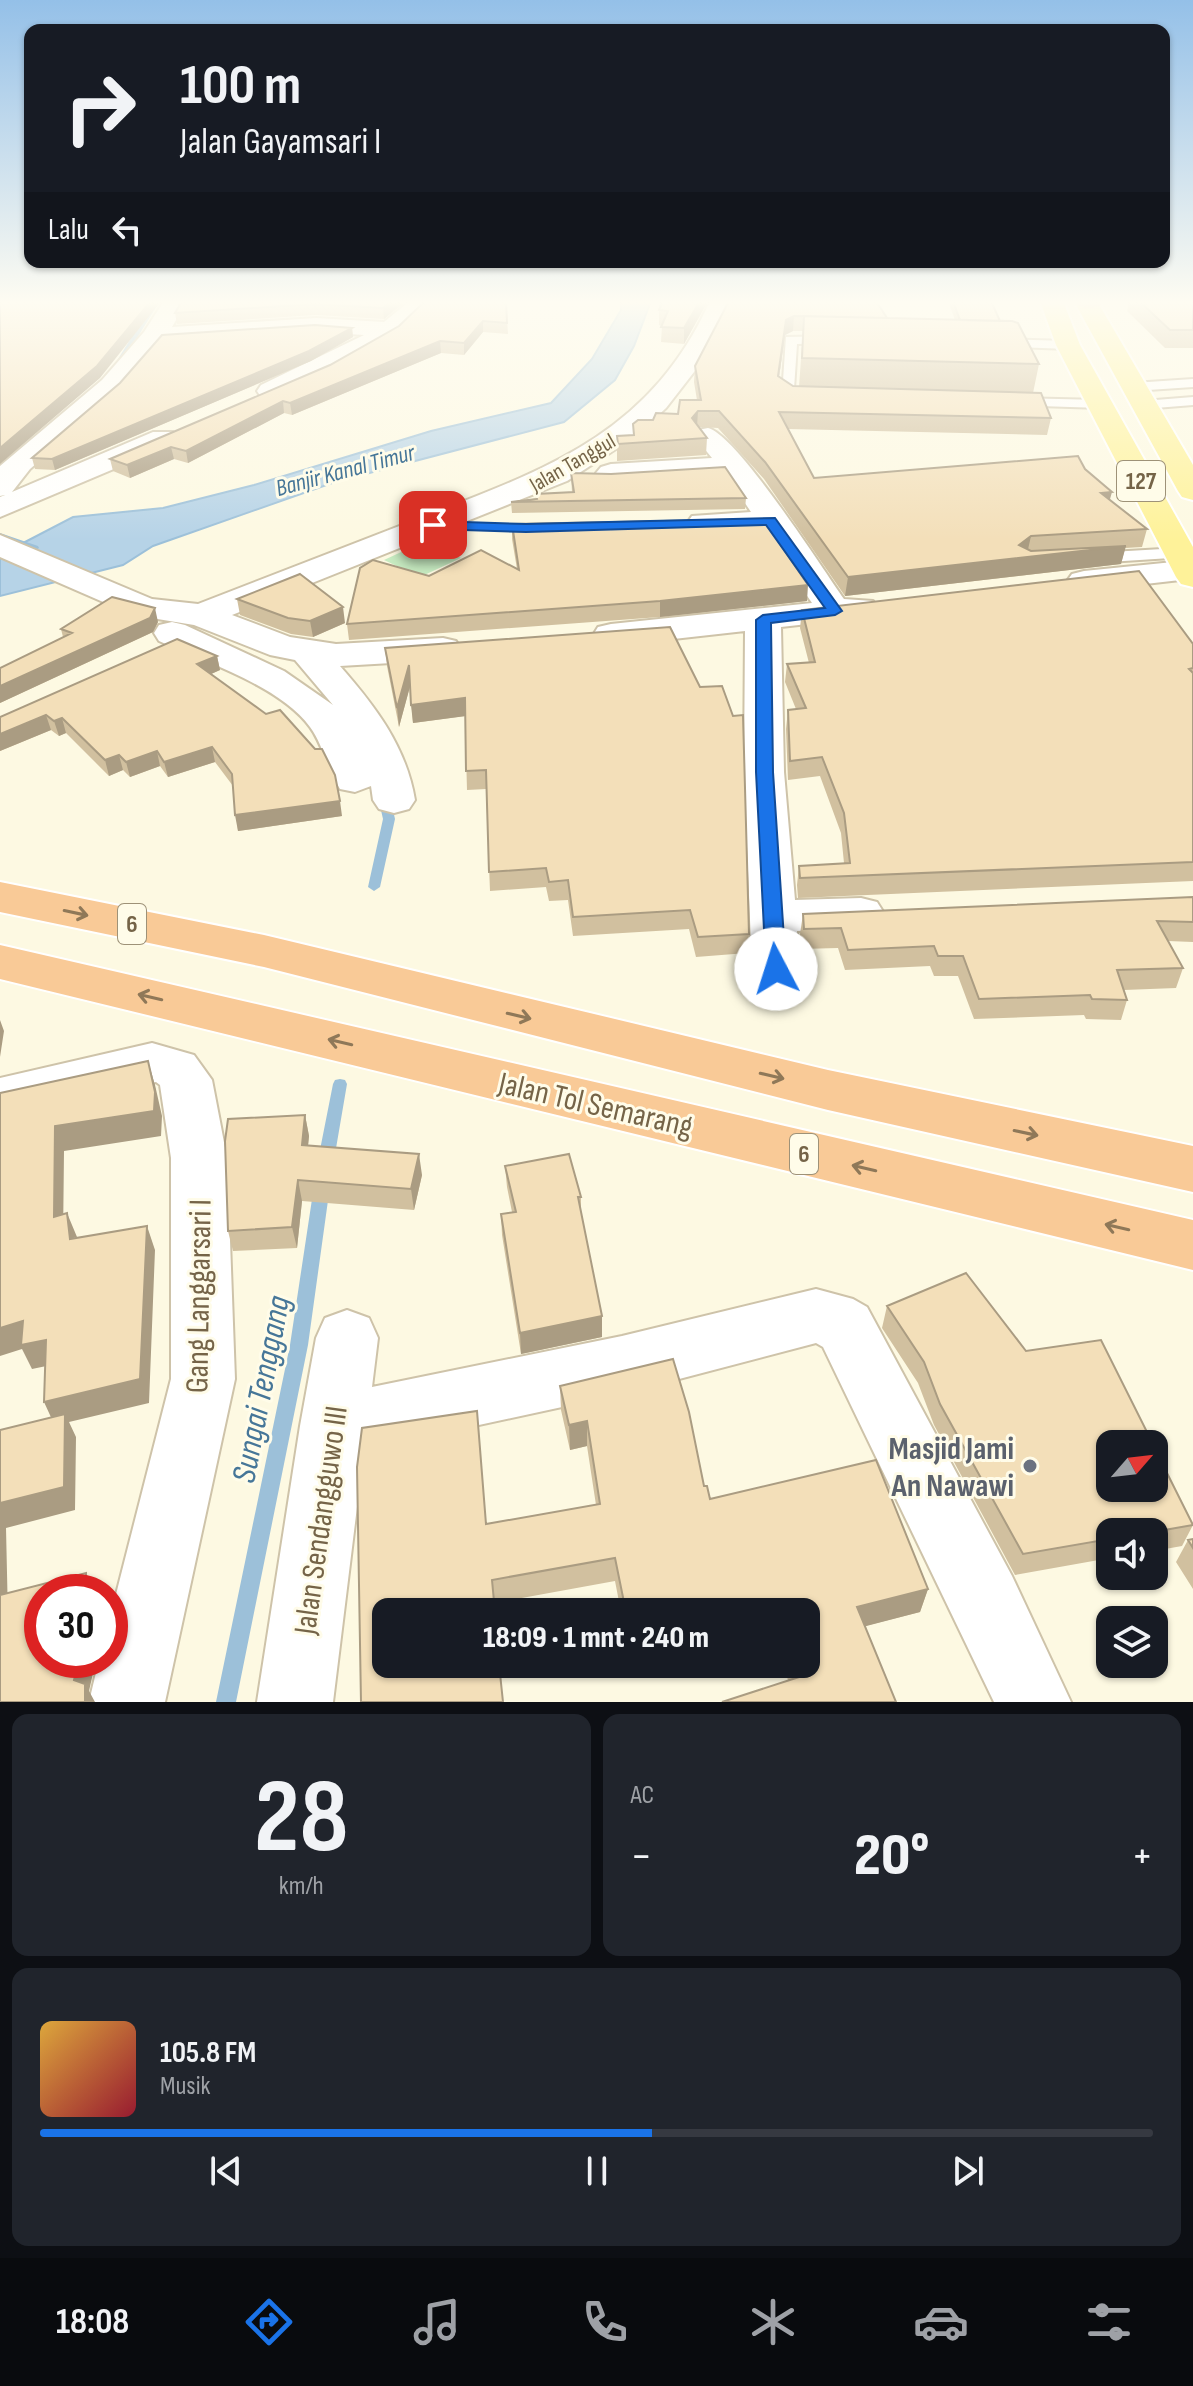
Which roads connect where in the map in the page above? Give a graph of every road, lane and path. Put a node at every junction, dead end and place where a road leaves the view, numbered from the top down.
1 (89, 380) edge
2 (115, 380) edge
3 (295, 380) edge
4 (674, 380) edge
5 (788, 380) edge
6 (1088, 380) edge
7 (1130, 380) edge
8 (1193, 383) edge
9 (825, 397) edge
10 (999, 401) edge
11 (1193, 401) edge
12 (245, 402) edge
13 (1101, 404) junction
14 (1143, 404) junction
15 (1193, 417) edge
16 (180, 430) edge
17 (708, 436) edge
18 (0, 457) edge
19 (734, 466) junction
20 (611, 473) edge
21 (1190, 480) edge
22 (0, 487) edge
23 (0, 508) edge
24 (770, 521) junction
25 (668, 524) edge
26 (433, 525) junction
27 (511, 528) edge
28 (1, 546) edge
29 (1187, 566) edge
30 (1064, 572) edge
31 (893, 604) edge
32 (835, 611) junction
33 (763, 620) junction
34 (197, 626) junction
35 (584, 638) edge
36 (477, 646) edge
37 (308, 652) junction
38 (140, 655) edge
39 (355, 780) dead end
40 (394, 800) dead end
41 (0, 897) edge
42 (896, 912) edge
43 (771, 917) junction
44 (0, 962) edge
45 (776, 969) dead end
46 (0, 1098) edge
47 (1193, 1169) edge
48 (1193, 1245) edge
49 (347, 1338) dead end
50 (333, 1426) junction
51 (127, 1702) edge
52 (295, 1702) edge
53 (1033, 1702) edge

1 - 18 street
2 - 22 street
3 - 12 street
4 - 26 street, Jalan Tanggul
5 - 9 lane
6 - 13 main road, 127
7 - 14 main road, 127
8 - 14 lane
10 - 13 lane
11 - 14 lane
13 - 29 main road, 127
14 - 15 lane
14 - 21 main road, 127
16 - 23 street
17 - 19 street
19 - 20 street
19 - 24 street
24 - 25 street
24 - 32 street
26 - 27 street
26 - 34 street, Jalan Tanggul
28 - 34 street
29 - 30 street
31 - 32 street
32 - 33 street
33 - 35 street
33 - 43 street
34 - 37 street
34 - 38 street, Jalan Tanggul
34 - 39 street
36 - 37 street
37 - 40 street
41 -> 47 highway, 6
42 - 43 street
43 - 45 street
48 -> 44 highway, Jalan Tol Semarang / 6
46 - 51 street, Gang Langgarsari I
49 - 50 street, Jalan Sendangguwo III
50 - 52 street, Jalan Sendangguwo III
50 - 53 street

